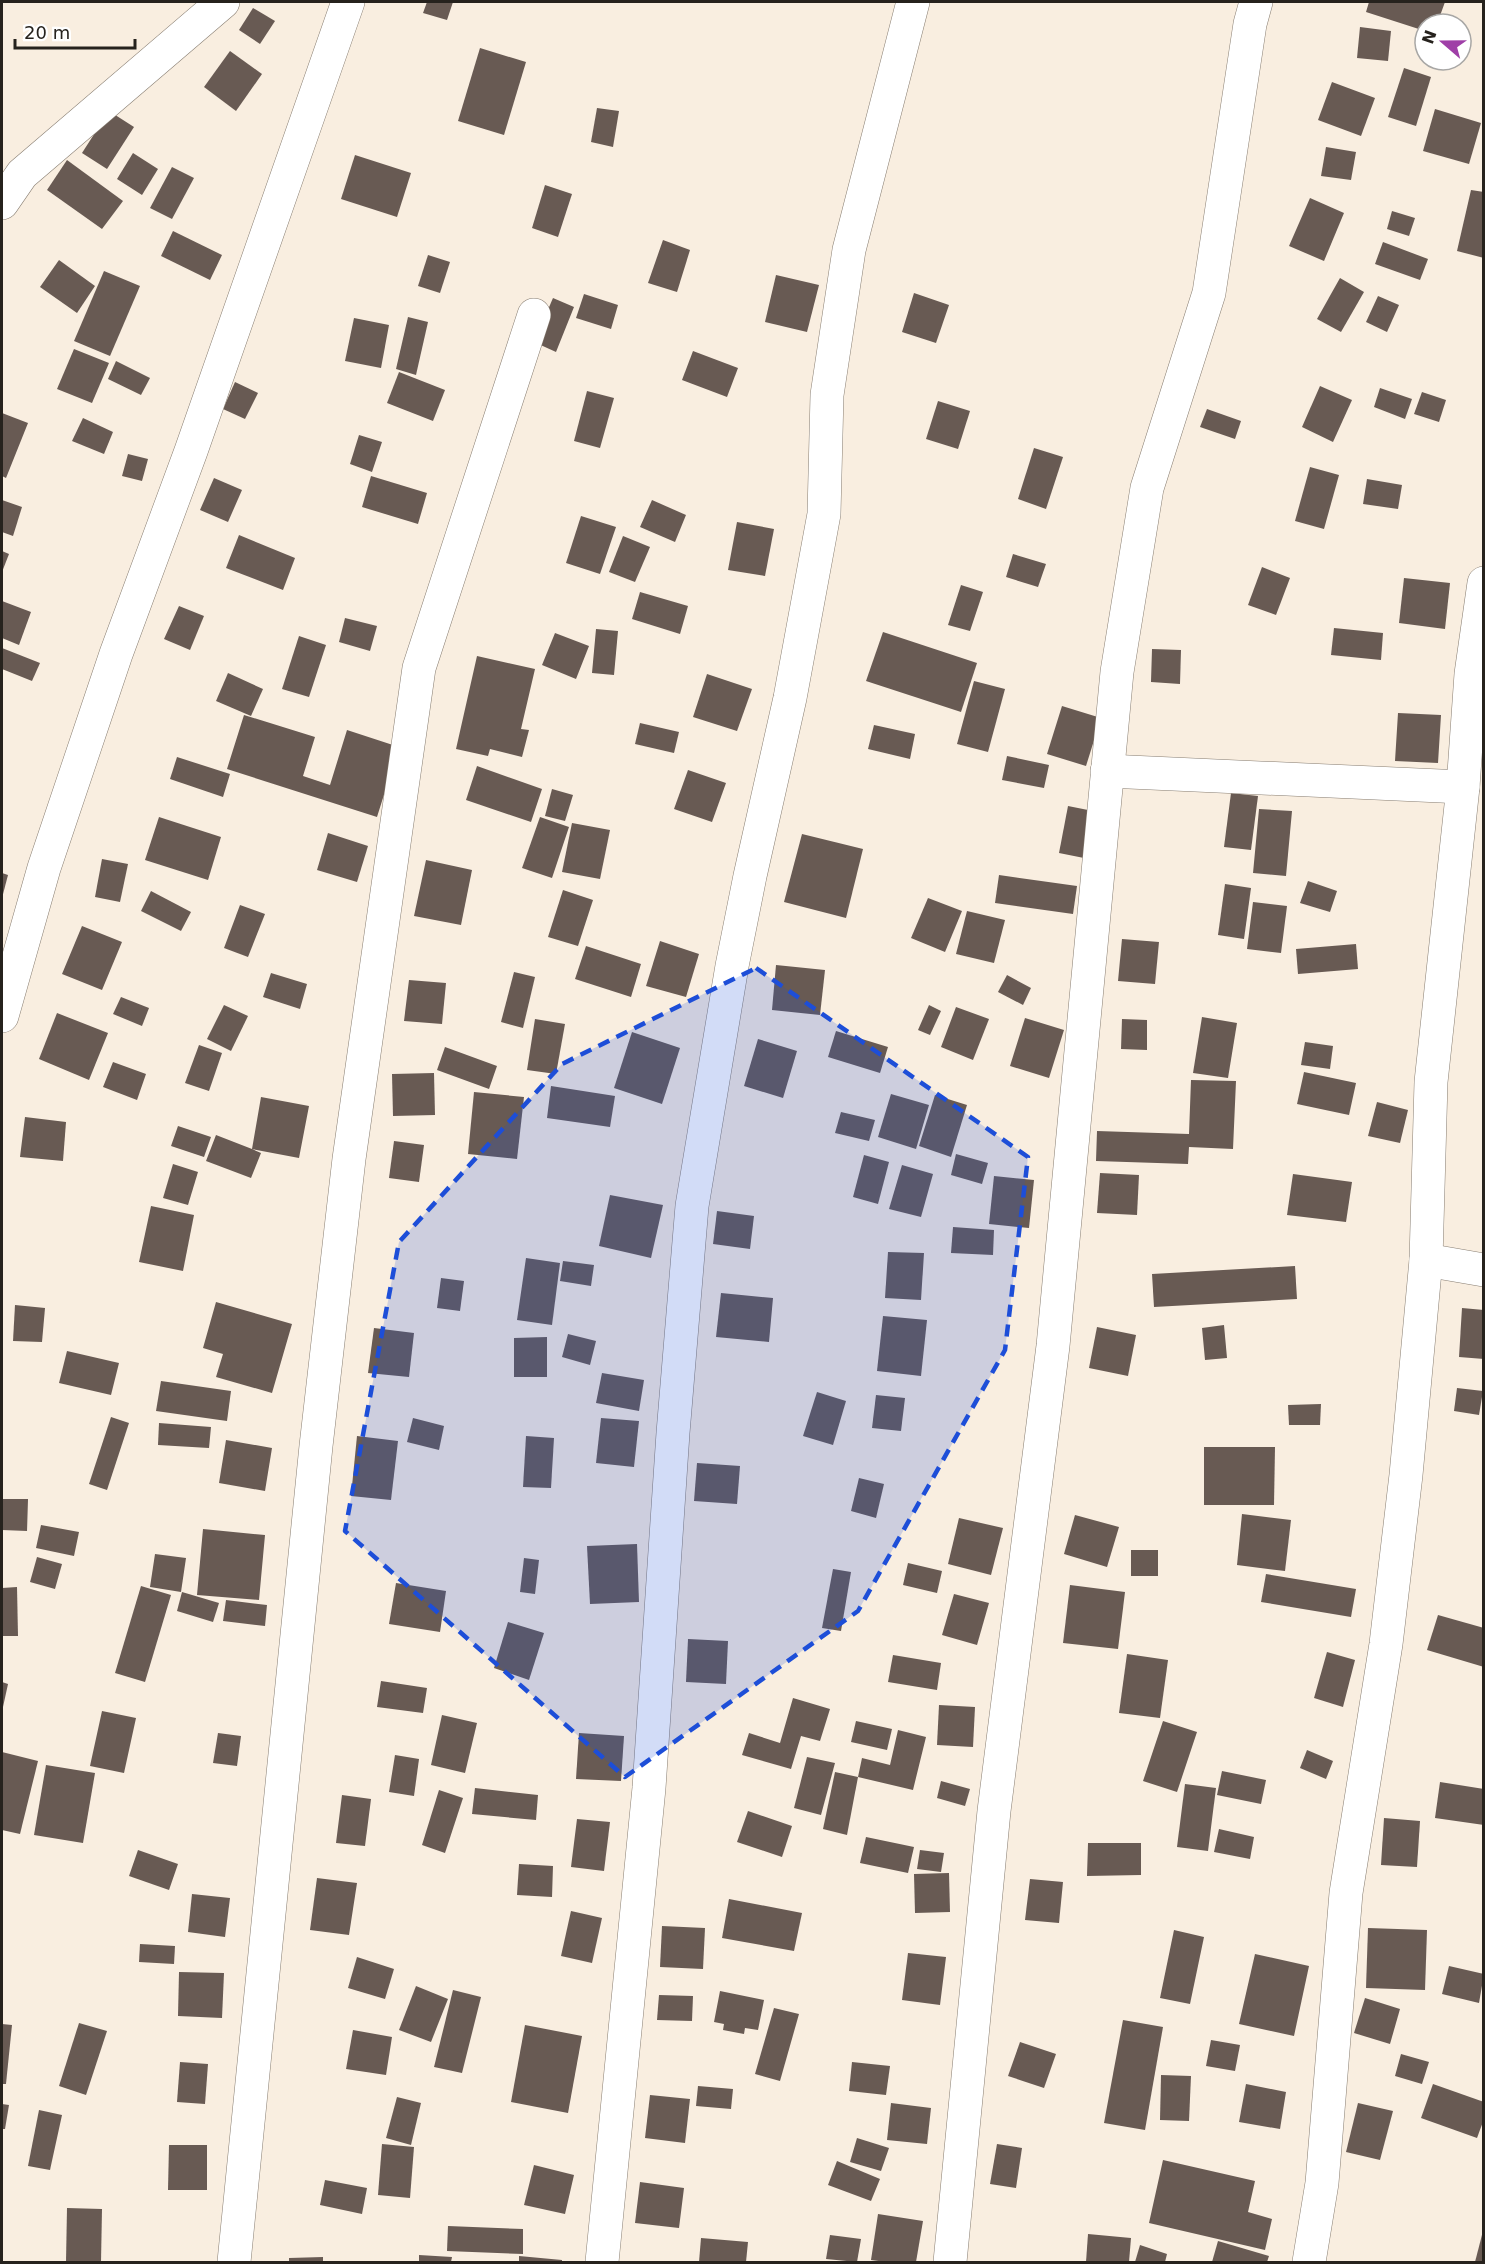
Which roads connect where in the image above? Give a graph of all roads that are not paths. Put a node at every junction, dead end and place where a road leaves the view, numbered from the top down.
1 (223, 2) edge
2 (348, 2) edge
3 (913, 2) edge
4 (1256, 2) edge
5 (2, 203) edge
6 (534, 315) dead end
7 (1484, 583) edge
8 (1107, 771) junction
9 (1463, 788) junction
10 (2, 1016) edge
11 (1426, 1260) junction
12 (1484, 1270) edge
13 (234, 2262) edge
14 (602, 2262) edge
15 (951, 2262) edge
16 (1310, 2262) edge

1 - 5 street
2 - 10 street
3 - 14 street
4 - 8 street
6 - 13 street
7 - 9 street
8 - 9 street
8 - 15 street
9 - 11 street
11 - 12 street
11 - 16 street

